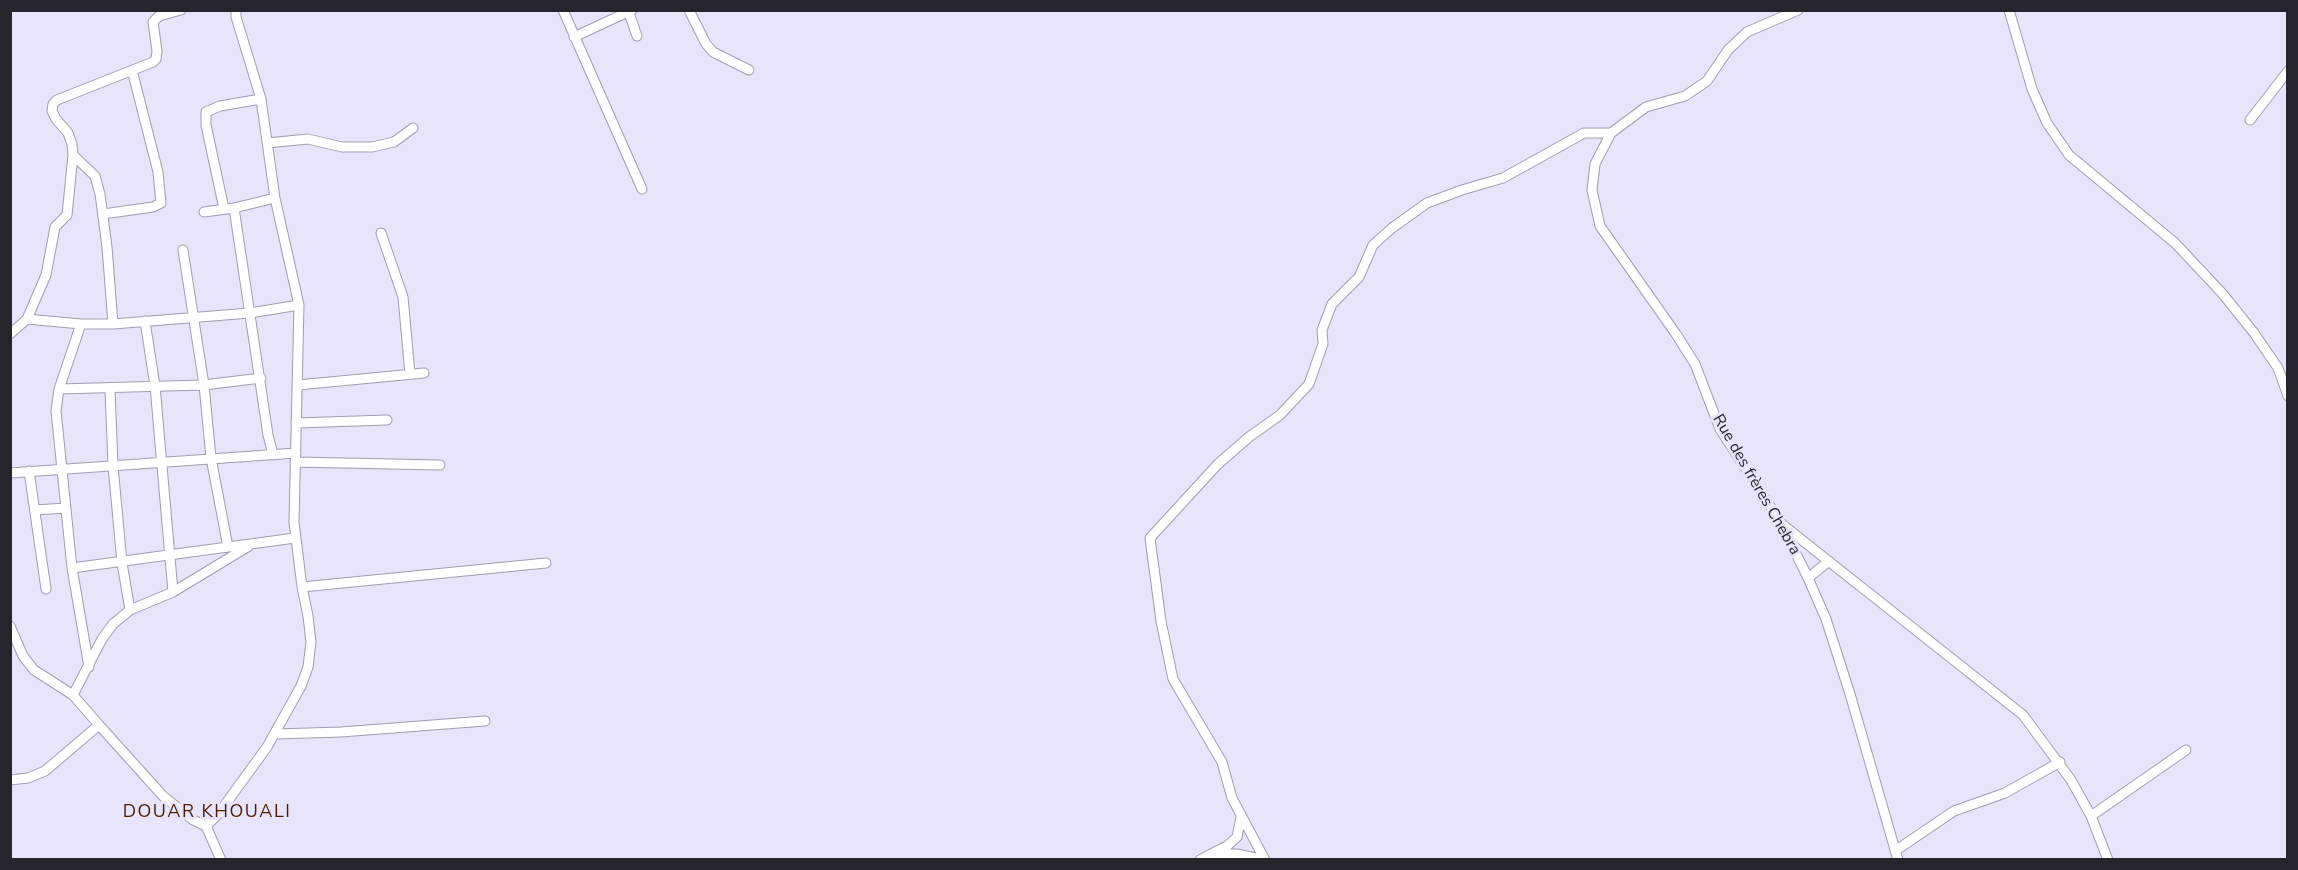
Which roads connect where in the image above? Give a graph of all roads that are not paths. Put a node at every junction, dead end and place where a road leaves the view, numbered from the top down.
1 (181, 10) edge
2 (236, 10) edge
3 (563, 10) edge
4 (689, 10) edge
5 (1798, 10) edge
6 (2009, 10) edge
7 (630, 11) edge
8 (637, 36) dead end
9 (574, 37) junction
10 (132, 70) junction
11 (749, 70) dead end
12 (2288, 71) edge
13 (261, 99) junction
14 (2250, 120) dead end
15 (413, 128) dead end
16 (1611, 133) junction
17 (267, 143) junction
18 (73, 155) junction
19 (642, 189) dead end
20 (275, 198) junction
21 (234, 208) junction
22 (224, 209) junction
23 (204, 212) dead end
24 (103, 214) junction
25 (381, 233) dead end
26 (183, 250) dead end
27 (298, 305) junction
28 (250, 313) junction
29 (192, 318) junction
30 (27, 319) junction
31 (145, 321) junction
32 (81, 324) junction
33 (113, 324) junction
34 (10, 334) edge
35 (424, 373) dead end
36 (410, 374) junction
37 (261, 378) junction
38 (204, 385) junction
39 (298, 385) junction
40 (155, 386) junction
41 (110, 388) junction
42 (59, 389) junction
43 (2288, 396) edge
44 (387, 420) dead end
45 (297, 423) junction
46 (273, 455) junction
47 (212, 458) junction
48 (296, 458) junction
49 (163, 463) junction
50 (440, 465) dead end
51 (113, 466) junction
52 (62, 469) junction
53 (29, 471) junction
54 (10, 473) edge
55 (66, 508) junction
56 (35, 510) junction
57 (1781, 524) junction
58 (295, 538) junction
59 (252, 544) junction
60 (228, 547) junction
61 (169, 556) junction
62 (1829, 561) junction
63 (122, 563) junction
64 (546, 563) dead end
65 (72, 568) junction
66 (1808, 578) junction
67 (302, 586) junction
68 (46, 589) dead end
69 (173, 592) junction
70 (130, 610) junction
71 (10, 626) edge
72 (89, 667) junction
73 (73, 695) junction
74 (485, 721) dead end
75 (99, 725) junction
76 (275, 734) junction
77 (2187, 750) dead end
78 (2060, 762) junction
79 (10, 780) edge
80 (1241, 816) junction
81 (2091, 816) junction
82 (206, 826) junction
83 (1211, 855) junction
84 (1896, 855) edge
85 (221, 860) edge
86 (1200, 860) edge
87 (1265, 860) edge
88 (2108, 860) edge

1 - 10 street
2 - 13 street
3 - 9 street
4 - 11 street
5 - 16 street
6 - 43 street
7 - 8 street
7 - 9 street
9 - 19 street
10 - 18 street
10 - 24 street
12 - 14 street
13 - 17 street
13 - 22 street
15 - 17 street
16 - 57 street, Rue des frères Chebra
16 - 80 street
17 - 20 street
18 - 24 street
18 - 30 street
20 - 21 street
20 - 27 street
21 - 22 street
21 - 28 street
22 - 23 street
24 - 33 street
25 - 36 street
26 - 29 street
27 - 28 street
27 - 39 street
28 - 29 street
28 - 37 street
29 - 31 street
29 - 38 street
30 - 32 street
30 - 34 street
31 - 33 street
31 - 40 street
32 - 33 street
32 - 42 street
35 - 36 street
36 - 39 street
37 - 38 street
37 - 46 street
38 - 40 street
38 - 47 street
39 - 45 street
40 - 41 street
40 - 49 street
41 - 42 street
41 - 51 street
42 - 52 street
44 - 45 street
45 - 48 street
46 - 47 street
46 - 48 street
47 - 49 street
47 - 60 street
48 - 50 street
48 - 58 street
49 - 51 street
49 - 61 street
51 - 52 street
51 - 63 street
52 - 53 street
52 - 55 street
53 - 54 street
53 - 56 street
55 - 56 street
55 - 65 street
56 - 68 street
57 - 62 street
57 - 66 street, Rue des frères Chebra
58 - 59 street
58 - 67 street
59 - 60 street
59 - 69 street
60 - 61 street
61 - 63 street
61 - 69 street
62 - 66 street
62 - 78 street
63 - 65 street
63 - 70 street
64 - 67 street
65 - 72 street
66 - 84 street, Rue des frères Chebra
67 - 76 street
69 - 70 street
70 - 72 street
71 - 73 street
72 - 73 street
73 - 75 street
74 - 76 street
75 - 79 street
75 - 82 street
76 - 82 street
77 - 81 street
78 - 81 street
78 - 84 street
80 - 83 street
80 - 87 street
81 - 88 street
82 - 85 street
83 - 86 street
83 - 87 street

